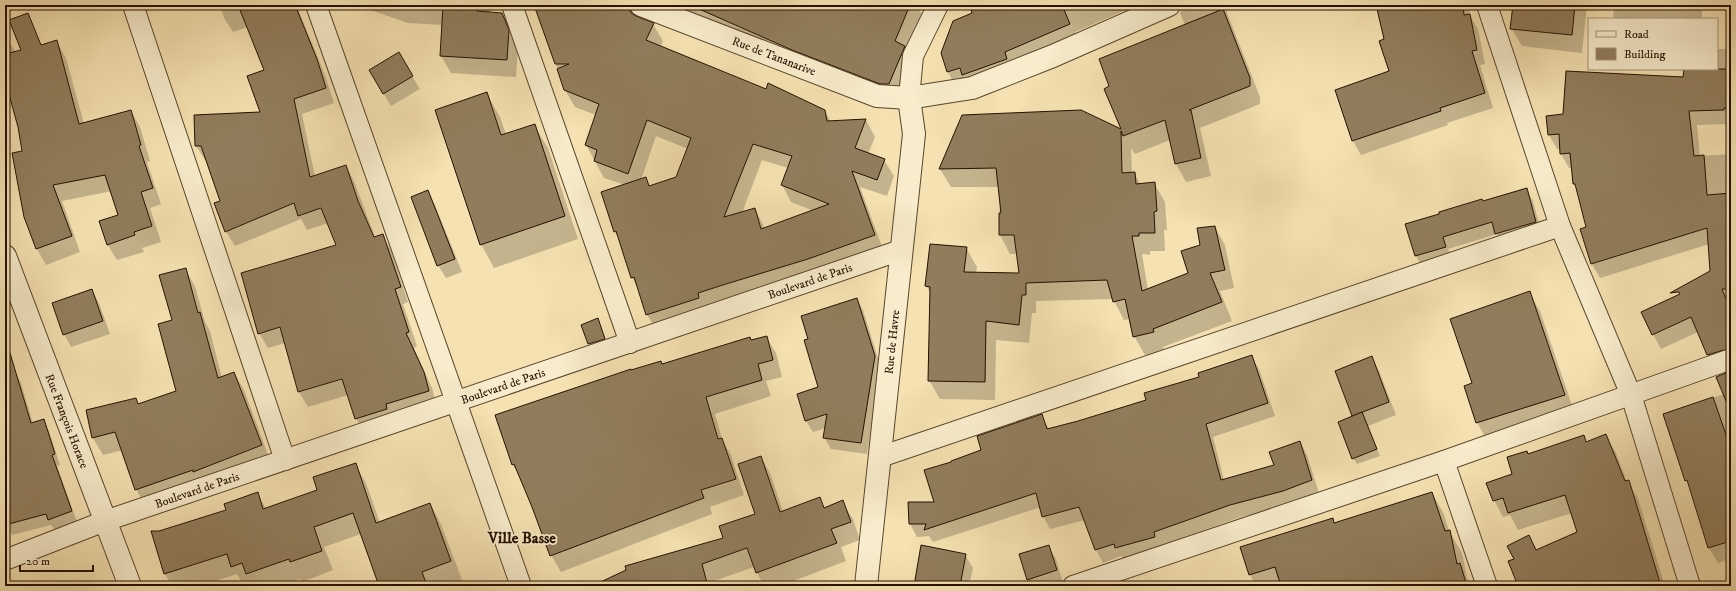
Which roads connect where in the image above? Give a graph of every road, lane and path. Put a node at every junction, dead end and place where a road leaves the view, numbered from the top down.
1 (133, 5) edge
2 (316, 5) edge
3 (512, 5) edge
4 (641, 5) edge
5 (938, 5) edge
6 (1169, 5) edge
7 (1487, 5) edge
8 (909, 98) junction
9 (1560, 226) junction
10 (901, 250) junction
11 (5, 256) edge
12 (630, 343) junction
13 (1731, 359) edge
14 (1631, 395) junction
15 (456, 402) junction
16 (880, 457) junction
17 (285, 460) junction
18 (1444, 461) junction
19 (106, 522) junction
20 (5, 560) edge
21 (130, 586) edge
22 (521, 586) edge
23 (866, 586) edge
24 (1073, 586) edge
25 (1488, 586) edge
26 (1690, 586) edge

1 - 17 street
2 - 15 street
3 - 12 street
4 - 8 street, Rue de Tananarive
5 - 8 street
6 - 8 street, Rue de Tananarive
7 - 9 street
8 - 10 street, Rue de Havre
9 - 14 street
9 - 16 street
10 - 12 street, Boulevard de Paris
10 - 16 street, Rue de Havre
11 - 19 street, Rue François Horace
12 - 15 street, Boulevard de Paris
13 - 14 street
14 - 18 street
14 - 26 street
15 - 17 street, Boulevard de Paris
15 - 22 street
16 - 23 street, Rue de Havre
17 - 19 street, Boulevard de Paris
18 - 24 street
18 - 25 street
19 - 20 street, Boulevard de Paris
19 - 21 street, Rue François Horace

